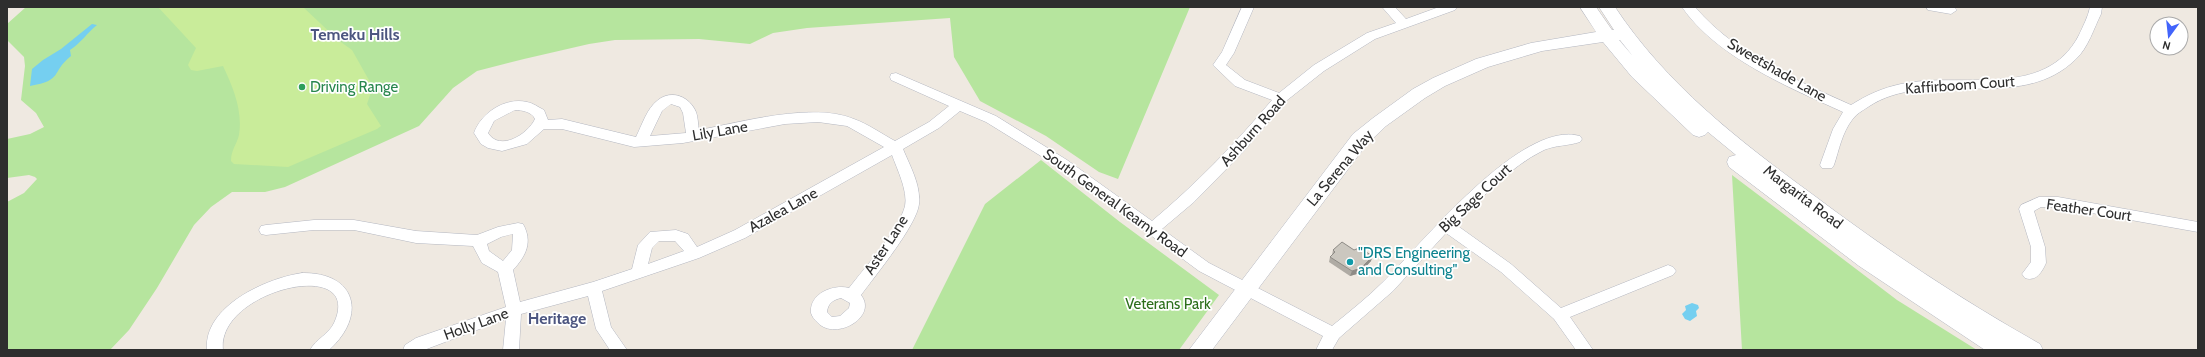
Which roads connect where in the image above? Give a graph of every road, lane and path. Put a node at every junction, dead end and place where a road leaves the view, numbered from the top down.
1 (1248, 7) edge
2 (1388, 7) edge
3 (1451, 7) edge
4 (1588, 7) edge
5 (1607, 7) edge
6 (1688, 7) edge
7 (1932, 7) edge
8 (2096, 7) edge
9 (1951, 10) dead end
10 (1403, 23) junction
11 (1616, 36) junction
12 (896, 77) dead end
13 (1281, 98) junction
14 (960, 104) junction
15 (1852, 110) junction
16 (540, 125) dead end
17 (693, 136) junction
18 (1575, 139) dead end
19 (641, 141) junction
20 (895, 147) junction
21 (1827, 165) dead end
22 (1445, 225) junction
23 (2198, 227) edge
24 (1152, 229) junction
25 (266, 230) dead end
26 (479, 241) junction
27 (694, 254) junction
28 (505, 269) junction
29 (1668, 271) dead end
30 (638, 274) junction
31 (2030, 274) dead end
32 (594, 288) junction
33 (1246, 288) junction
34 (853, 295) dead end
35 (514, 310) junction
36 (1559, 315) junction
37 (1333, 334) junction
38 (215, 350) edge
39 (318, 350) edge
40 (411, 350) edge
41 (511, 350) edge
42 (619, 350) edge
43 (1200, 350) edge
44 (1324, 350) edge
45 (1585, 350) edge
46 (2003, 350) edge
47 (2032, 350) edge

1 - 13 street
2 - 10 street
3 - 10 street, Ashburn Road
4 - 11 main road, Margarita Road
5 - 11 main road, Margarita Road
6 - 15 street, Sweetshade Lane
7 - 9 street
8 - 15 street, Kaffirboom Court
10 - 13 street, Ashburn Road
11 - 33 main road, La Serena Way
11 - 46 main road, Margarita Road
11 - 47 main road, Margarita Road
12 - 14 street, South General Kearny Road
13 - 24 street, Ashburn Road
14 - 20 street, Azalea Lane
14 - 24 street, South General Kearny Road
15 - 21 street, Kaffirboom Court
16 - 19 street, Lily Lane
17 - 19 street, Lily Lane
17 - 19 street
17 - 20 street, Lily Lane
18 - 22 street, Big Sage Court
20 - 27 street, Azalea Lane
20 - 34 street, Aster Lane
22 - 36 street
22 - 37 street, Big Sage Court
23 - 31 street, Feather Court
24 - 33 street, South General Kearny Road
25 - 26 street
26 - 28 street
26 - 28 street
27 - 30 street, Azalea Lane
27 - 30 street
28 - 35 street
29 - 36 street
30 - 32 street, Azalea Lane
32 - 35 street, Holly Lane
32 - 42 street
33 - 37 street, South General Kearny Road
33 - 43 main road, La Serena Way
35 - 40 street, Holly Lane
35 - 41 street
36 - 45 street
37 - 44 street, Big Sage Court
38 - 39 street

